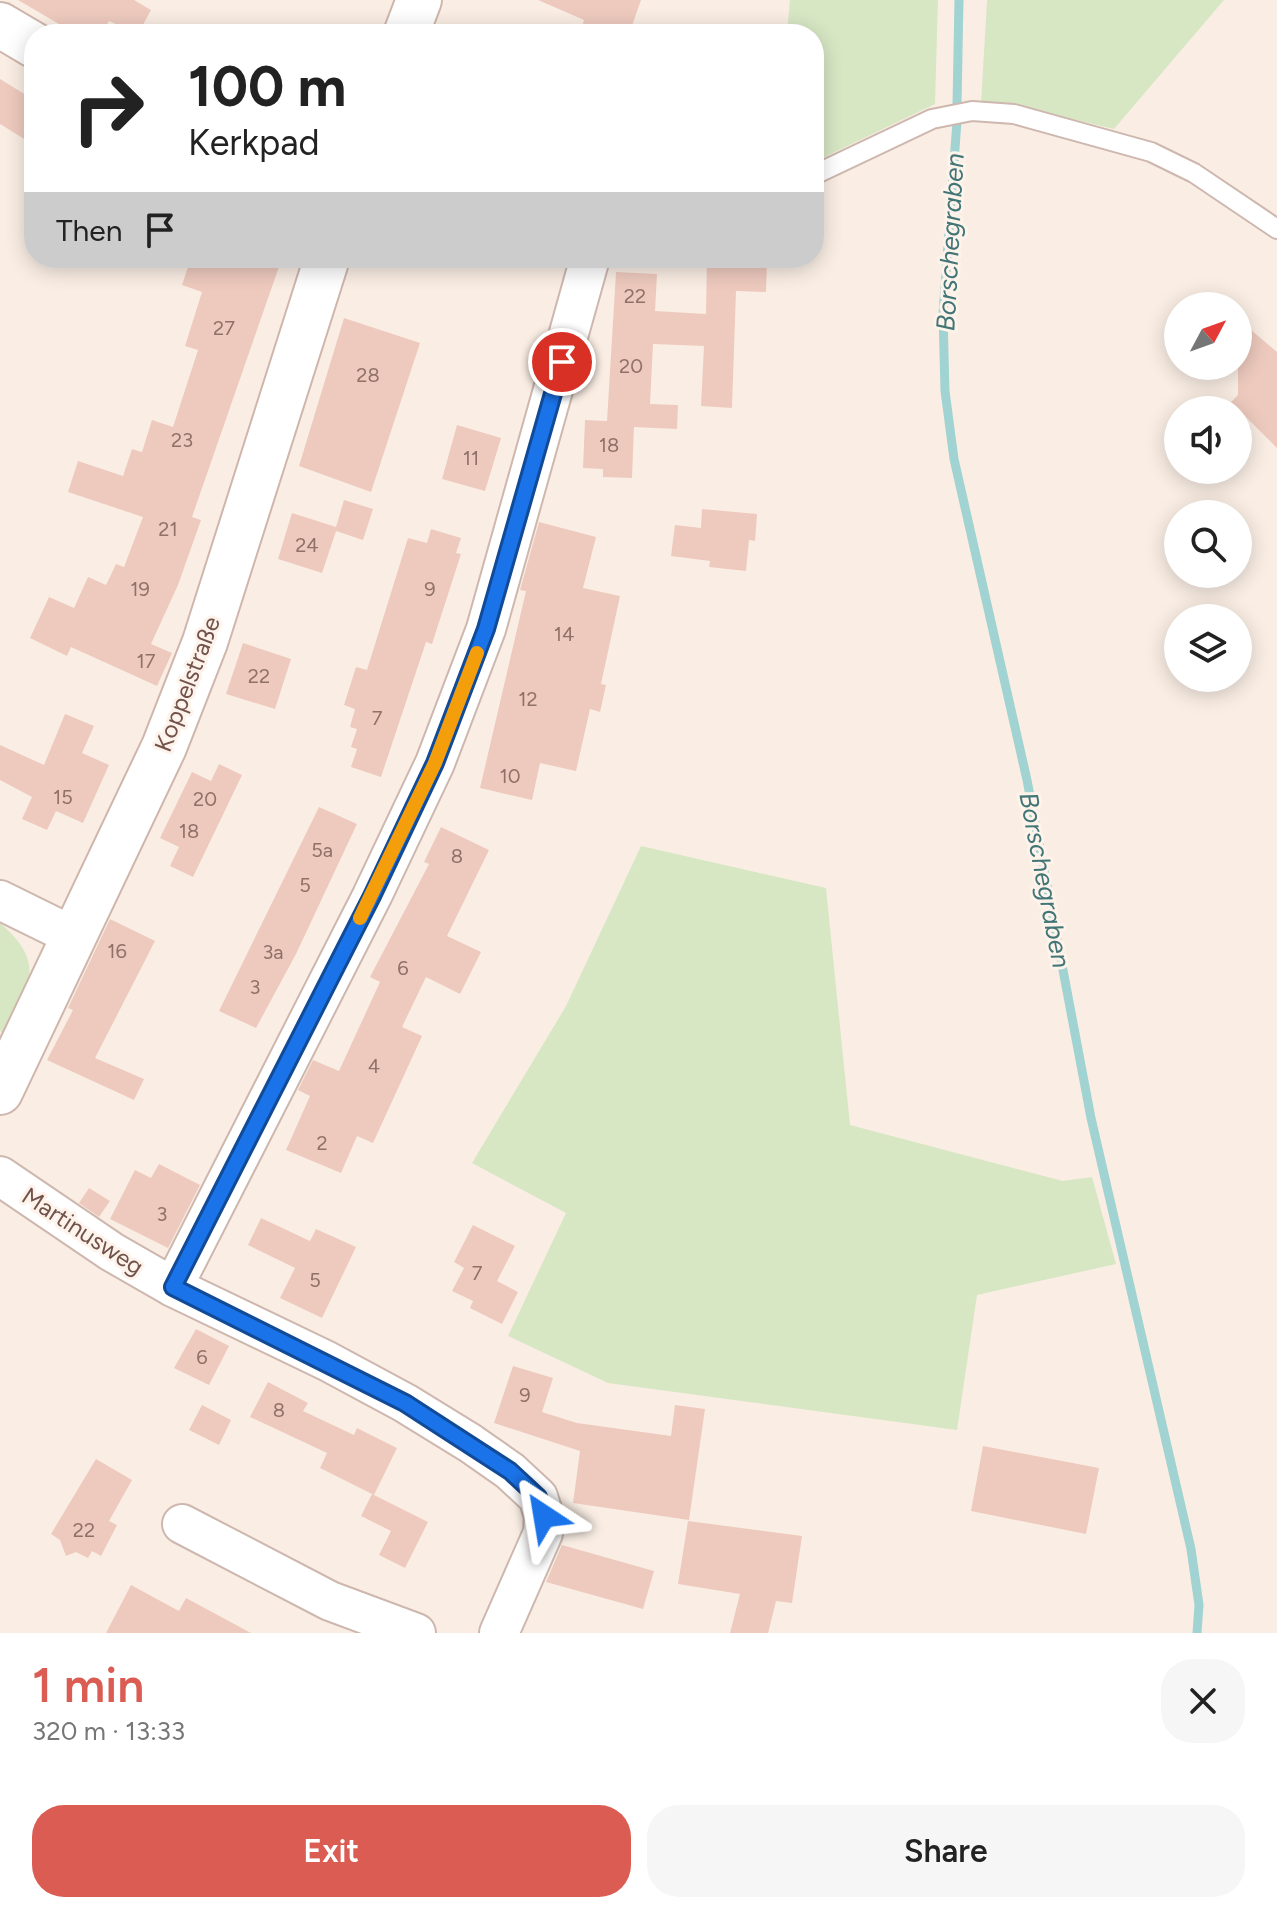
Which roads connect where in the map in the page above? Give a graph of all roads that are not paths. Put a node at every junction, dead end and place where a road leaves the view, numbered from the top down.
1 (5, 0) edge
2 (419, 0) edge
3 (0, 5) edge
4 (410, 24) edge
5 (0, 25) edge
6 (24, 39) edge
7 (824, 170) edge
8 (1277, 229) edge
9 (324, 268) edge
10 (587, 268) edge
11 (0, 900) edge
12 (73, 936) junction
13 (0, 1092) edge
14 (0, 1176) edge
15 (173, 1287) junction
16 (182, 1524) dead end
17 (416, 1633) edge
18 (499, 1633) edge

1 - 3 street
2 - 4 street
5 - 6 street
7 - 8 lane
9 - 12 street, Koppelstraße
10 - 15 street
11 - 12 street
12 - 13 street, Koppelstraße
14 - 15 street, Martinusweg
15 - 18 street, Martinusweg
16 - 17 street

